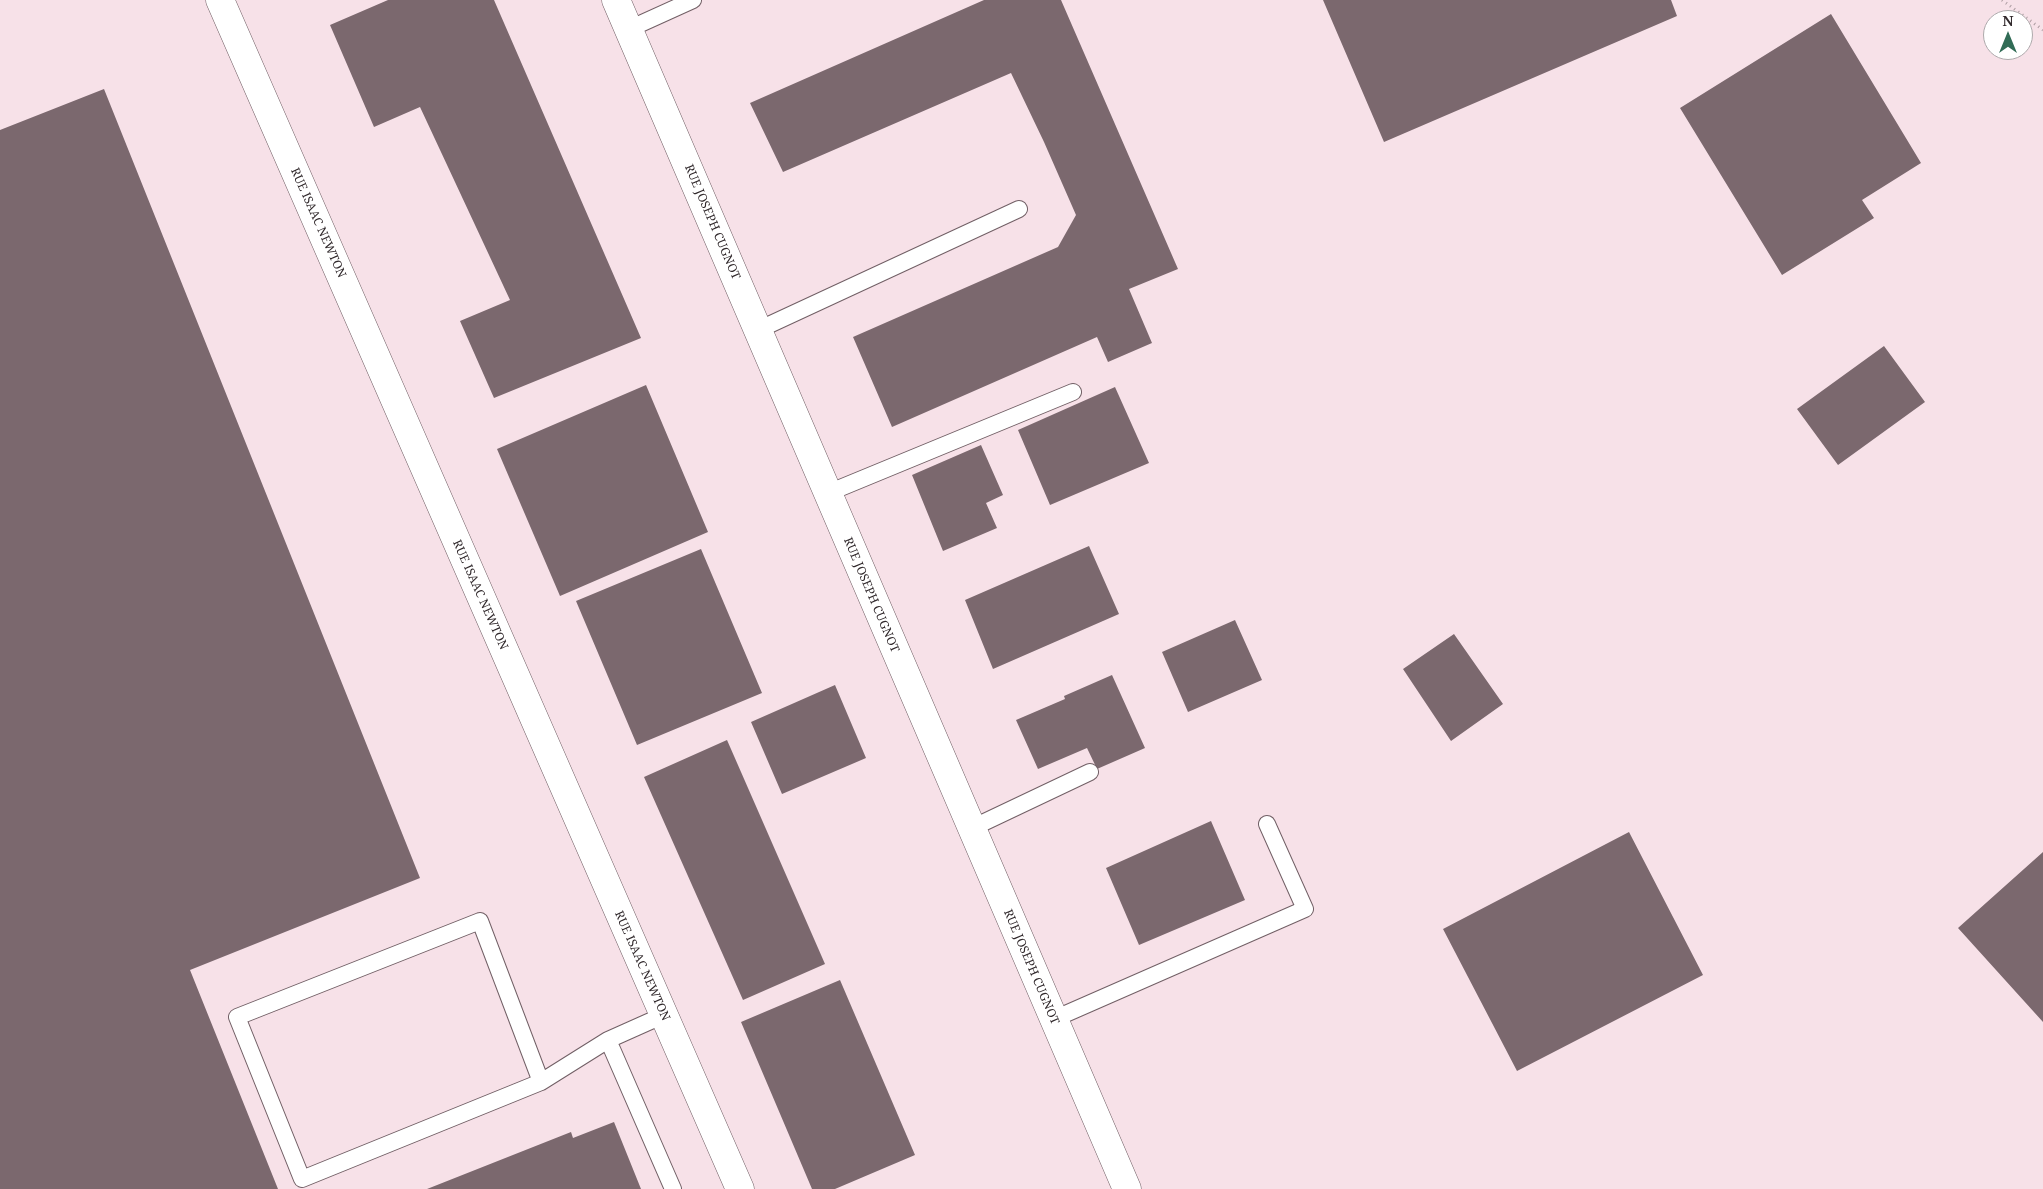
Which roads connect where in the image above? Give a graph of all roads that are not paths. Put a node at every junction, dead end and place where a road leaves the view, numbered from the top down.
1 (220, 0) edge
2 (616, 0) edge
3 (684, 2) edge
4 (629, 29) junction
5 (1019, 209) dead end
6 (758, 330) junction
7 (1073, 392) dead end
8 (828, 493) junction
9 (1090, 772) dead end
10 (1267, 824) dead end
11 (972, 828) junction
12 (664, 1015) junction
13 (1054, 1019) junction
14 (608, 1040) junction
15 (541, 1082) junction
16 (673, 1189) edge
17 (740, 1189) edge
18 (1126, 1189) edge

1 - 12 street, RUE ISAAC NEWTON
2 - 4 street, RUE JOSEPH CUGNOT
3 - 4 lane
4 - 6 street, RUE JOSEPH CUGNOT
5 - 6 lane
6 - 8 street, RUE JOSEPH CUGNOT
7 - 8 lane
8 - 11 street, RUE JOSEPH CUGNOT
9 - 11 lane
10 - 13 lane
11 - 13 street, RUE JOSEPH CUGNOT
12 - 14 lane
12 - 17 street, RUE ISAAC NEWTON
13 - 18 street, RUE JOSEPH CUGNOT
14 - 15 lane
14 - 16 lane
15 - 15 lane

